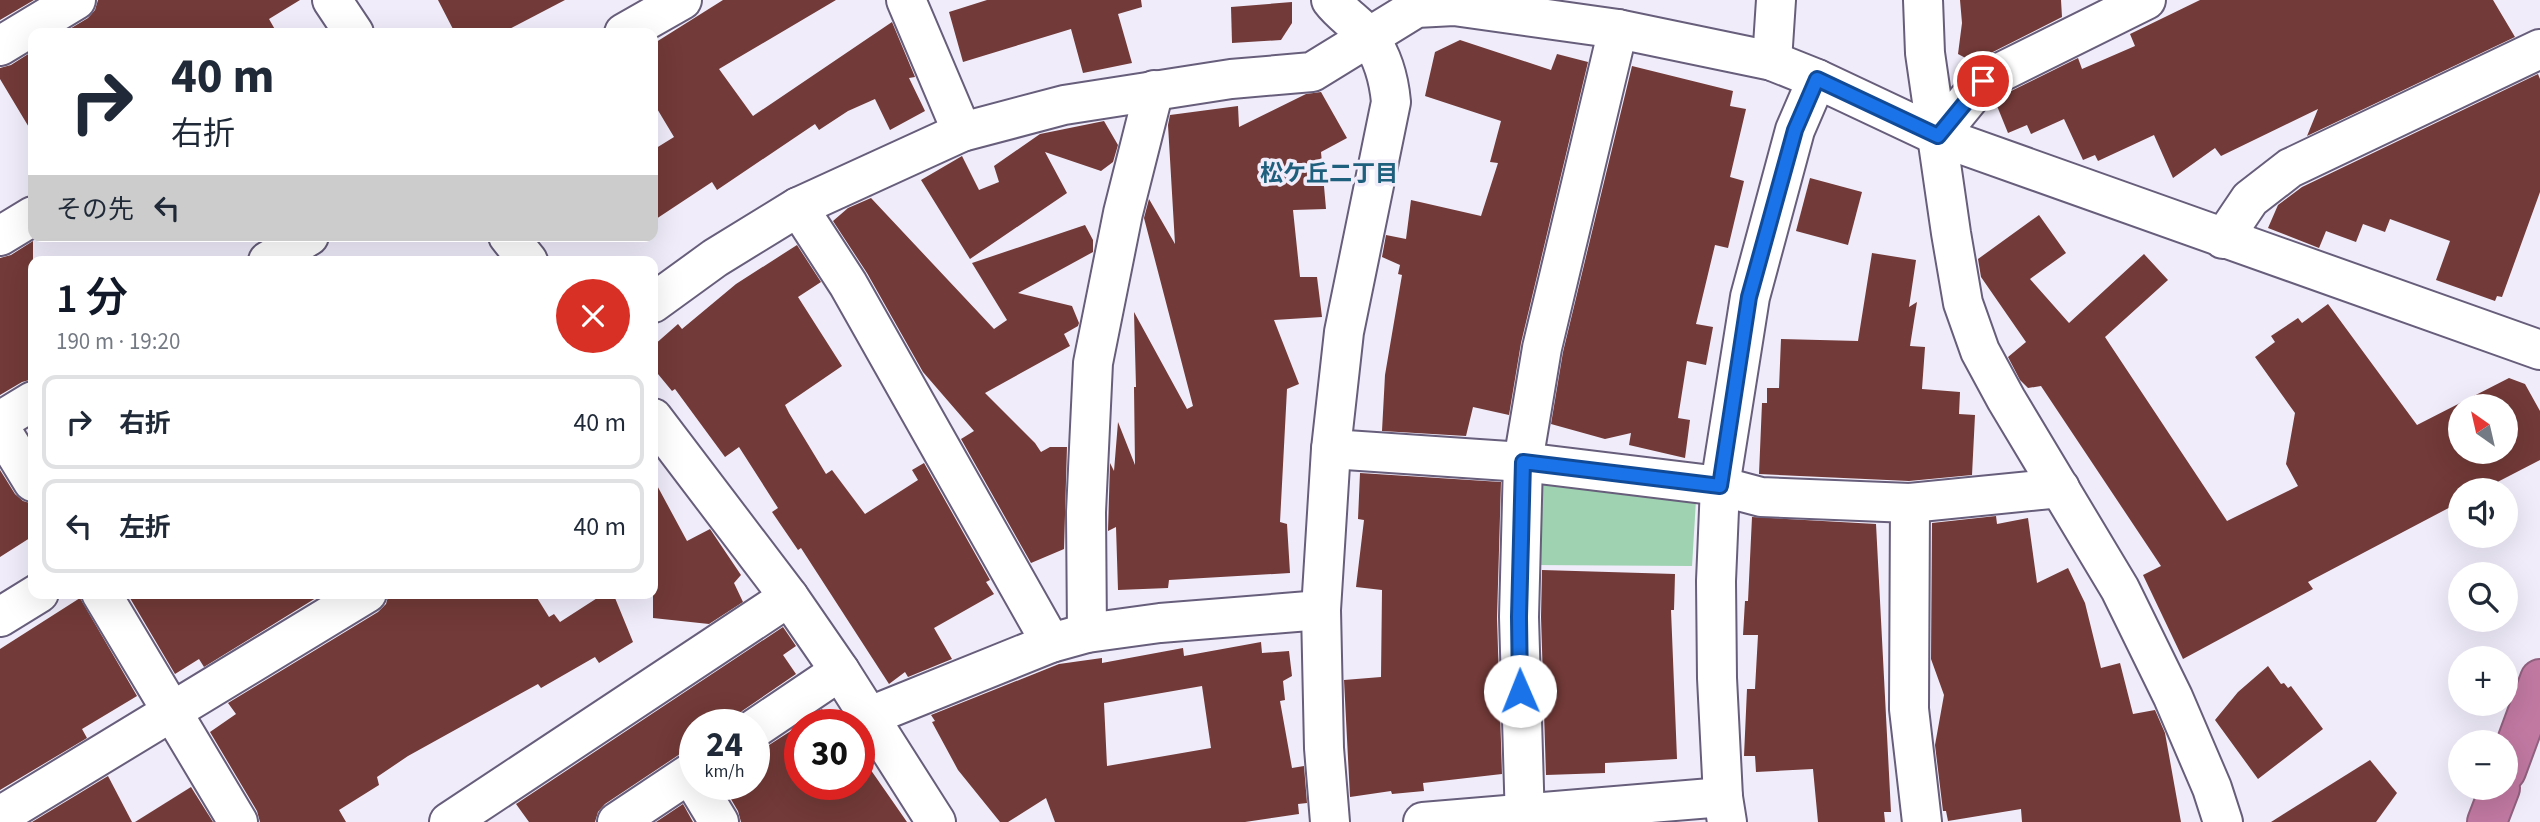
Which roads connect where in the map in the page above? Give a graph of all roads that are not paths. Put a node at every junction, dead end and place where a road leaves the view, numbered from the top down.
1 (76, 0) edge
2 (682, 0) edge
3 (906, 0) edge
4 (1331, 0) edge
5 (1776, 0) edge
6 (1923, 0) edge
7 (2146, 0) edge
8 (30, 28) edge
9 (633, 28) edge
10 (28, 29) edge
11 (1618, 29) junction
12 (1370, 38) junction
13 (0, 46) edge
14 (2540, 49) edge
15 (1772, 61) junction
16 (1817, 79) junction
17 (1154, 90) junction
18 (962, 132) junction
19 (1938, 136) junction
20 (798, 207) junction
21 (28, 219) edge
22 (0, 236) edge
23 (2223, 239) junction
24 (299, 242) edge
25 (513, 242) edge
26 (276, 256) edge
27 (524, 256) edge
28 (658, 299) edge
29 (2537, 341) edge
30 (28, 404) edge
31 (0, 421) edge
32 (658, 425) edge
33 (0, 428) edge
34 (1331, 449) junction
35 (1523, 462) junction
36 (28, 474) edge
37 (1720, 486) junction
38 (2060, 488) junction
39 (1910, 503) junction
40 (789, 597) junction
41 (29, 599) edge
42 (104, 599) edge
43 (357, 599) edge
44 (1321, 610) junction
45 (0, 617) edge
46 (1087, 634) junction
47 (1051, 643) junction
48 (841, 671) junction
49 (2540, 679) edge
50 (865, 709) edge
51 (171, 713) junction
52 (875, 714) edge
53 (770, 718) edge
54 (875, 724) edge
55 (2518, 739) edge
56 (679, 786) edge
57 (707, 800) edge
58 (2495, 800) edge
59 (1725, 810) edge
60 (0, 816) edge
61 (1524, 818) edge
62 (238, 822) edge
63 (449, 822) edge
64 (617, 822) edge
65 (719, 822) edge
66 (936, 822) edge
67 (1329, 822) edge
68 (1423, 822) edge
69 (1922, 822) edge
70 (2223, 822) edge
71 (2487, 822) edge

1 - 8 street
2 - 9 street
3 - 18 street
4 - 12 street
5 - 15 street
6 - 19 street
7 - 19 street
10 - 13 street
11 - 12 street
11 - 15 street
11 - 35 street
12 - 17 street
12 - 34 street
14 - 23 street
15 - 16 street
16 - 19 street
16 - 37 street
17 - 18 street
17 - 46 street
18 - 20 street
19 - 23 street
19 - 38 street
20 - 28 street
20 - 47 street
21 - 22 street
23 - 29 street
24 - 26 street
25 - 27 street
30 - 31 street
32 - 40 street
33 - 36 street
34 - 35 street
34 - 44 street
35 - 37 street
35 - 61 street
37 - 39 street
37 - 59 street
38 - 39 street
38 - 70 street
39 - 69 street
40 - 48 street
40 - 63 street
41 - 45 street
42 - 51 street
43 - 51 street
44 - 46 street
44 - 67 street
46 - 47 street
47 - 52 street
48 - 50 street
48 - 53 street
49 - 55 highway
51 - 60 street
51 - 62 street
54 - 66 street
56 - 64 street
57 - 65 street
58 - 71 highway
59 - 61 street
61 - 68 street

